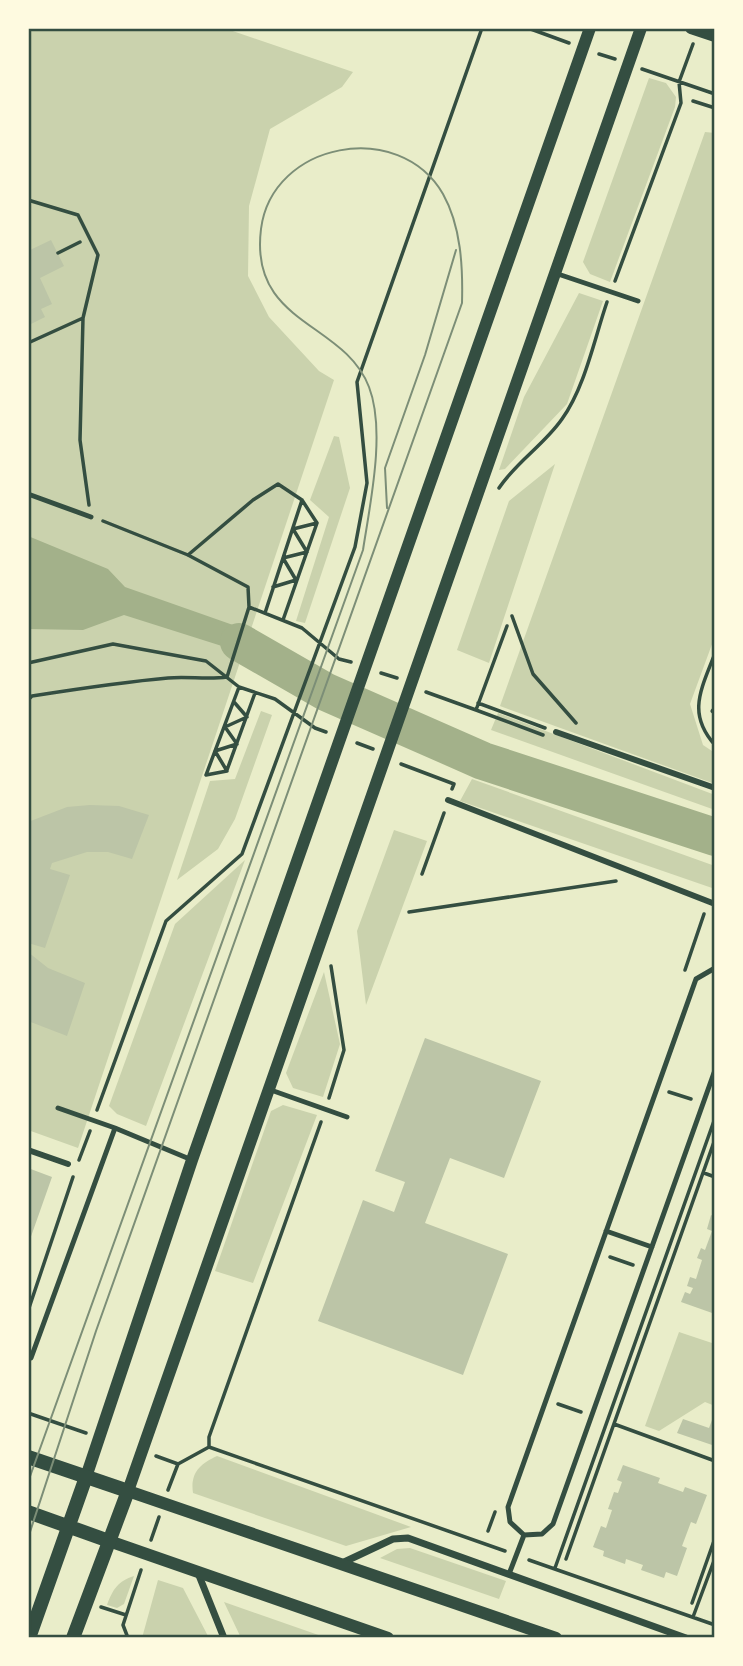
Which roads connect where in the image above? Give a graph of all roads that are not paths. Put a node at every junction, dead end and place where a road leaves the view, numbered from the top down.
1 (590, 28) edge
2 (641, 28) edge
3 (694, 29) edge
4 (715, 36) edge
5 (554, 273) junction
6 (638, 301) dead end
7 (28, 494) edge
8 (90, 517) road end
9 (556, 732) road end
10 (715, 788) edge
11 (449, 800) road end
12 (715, 905) edge
13 (715, 968) edge
14 (715, 1070) edge
15 (267, 1088) junction
16 (58, 1108) dead end
17 (347, 1117) dead end
18 (115, 1128) junction
19 (28, 1150) edge
20 (192, 1160) junction
21 (68, 1164) dead end
22 (607, 1231) junction
23 (652, 1247) junction
24 (31, 1358) dead end
25 (28, 1457) edge
26 (86, 1477) junction
27 (128, 1492) junction
28 (28, 1512) edge
29 (68, 1526) junction
30 (524, 1535) junction
31 (109, 1541) junction
32 (340, 1564) junction
33 (198, 1573) junction
34 (509, 1574) junction
35 (29, 1638) edge
36 (73, 1638) edge
37 (224, 1638) edge
38 (388, 1638) edge
39 (556, 1638) edge
40 (686, 1638) edge

1 - 20 street
2 - 5 street
3 - 4 street
5 - 6 lane
5 - 15 street
7 - 8 lane
9 - 10 street
11 - 12 street
13 - 22 lane
14 - 23 lane
15 - 17 lane
15 - 27 street
16 - 18 lane
18 - 20 lane
18 - 24 lane
19 - 21 street
20 - 26 street
22 - 23 lane
22 - 30 lane
23 - 30 lane
25 - 26 main road
26 - 27 main road
26 - 29 main road
27 - 31 main road
27 - 32 street
28 - 29 main road
29 - 31 main road
29 - 35 main road
30 - 34 lane
31 - 33 street
31 - 36 main road
32 - 34 street
32 - 39 street
33 - 37 street
33 - 38 street
34 - 40 street

